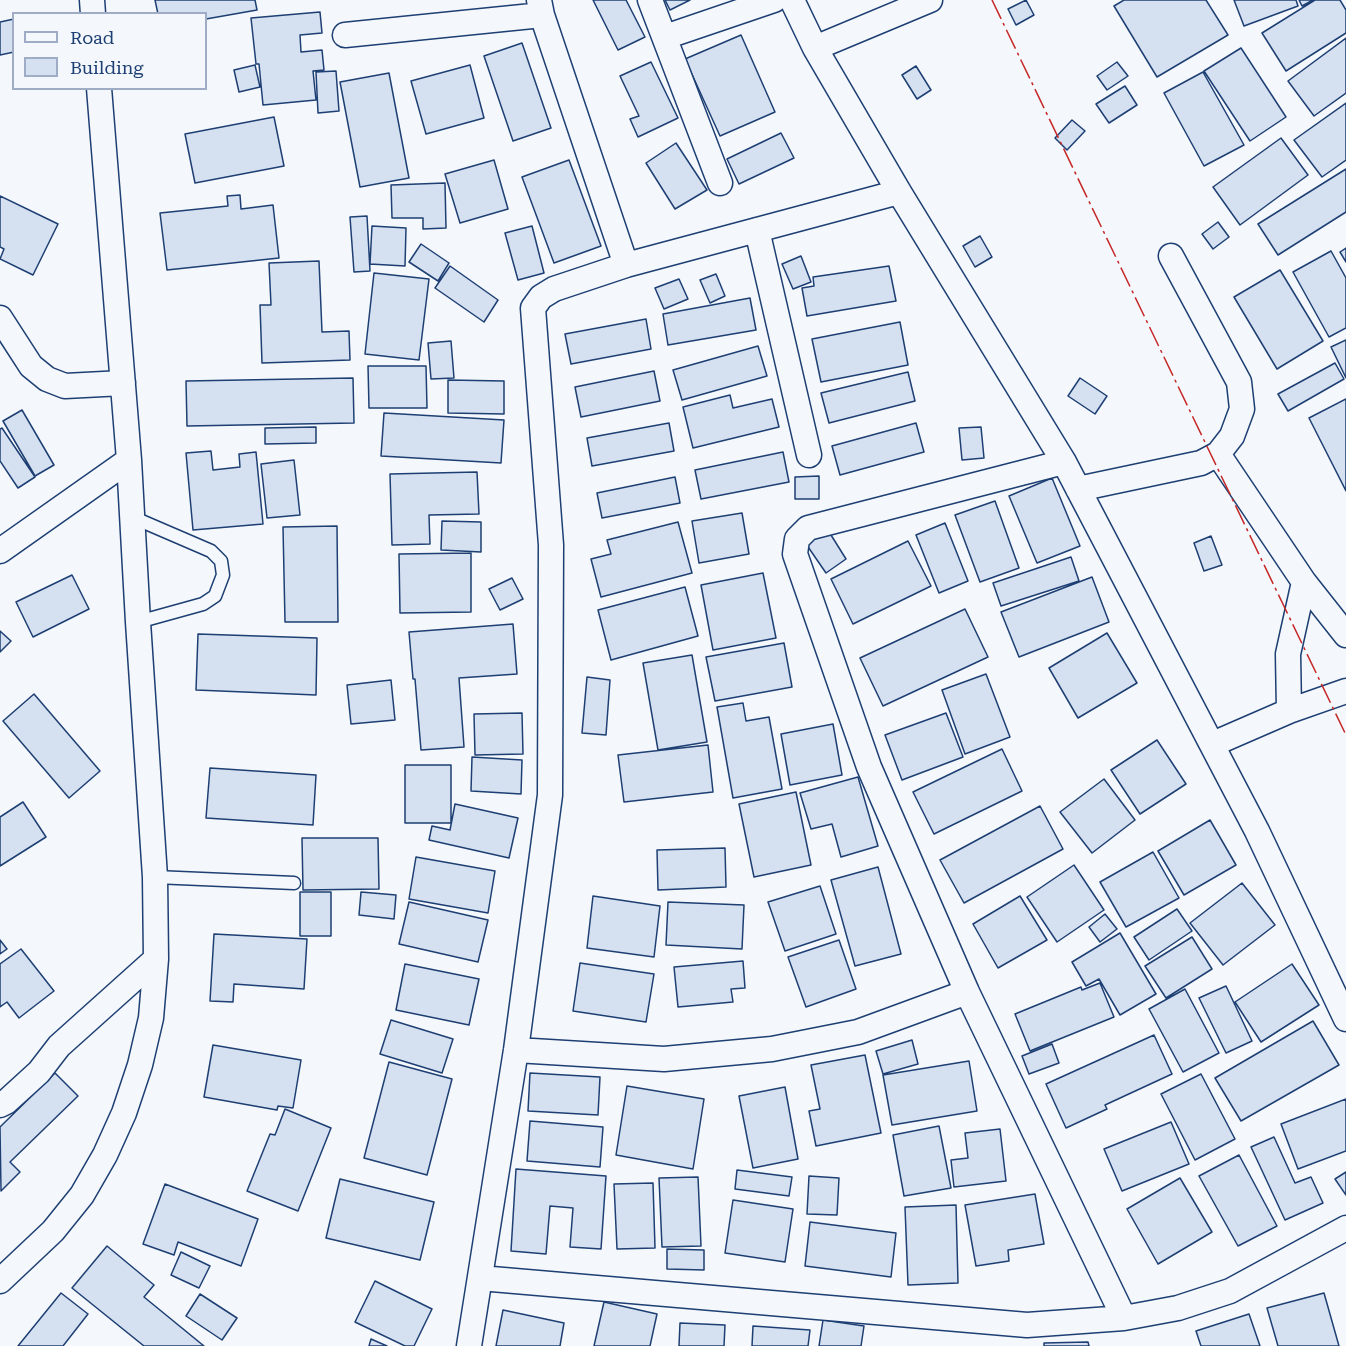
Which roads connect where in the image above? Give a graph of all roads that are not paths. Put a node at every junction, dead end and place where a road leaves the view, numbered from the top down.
1 (650, 0) edge
2 (774, 0) edge
3 (792, 0) edge
4 (930, 0) edge
5 (540, 7) edge
6 (345, 35) dead end
7 (665, 37) junction
8 (815, 48) junction
9 (99, 90) edge
10 (720, 183) dead end
11 (899, 192) junction
12 (757, 230) junction
13 (1171, 256) dead end
14 (626, 265) junction
15 (0, 318) edge
16 (123, 383) junction
17 (1218, 454) junction
18 (809, 455) dead end
19 (129, 460) junction
20 (1064, 462) junction
21 (1078, 489) junction
22 (132, 517) junction
23 (0, 551) edge
24 (1304, 582) junction
25 (138, 622) junction
26 (1346, 635) edge
27 (1346, 691) edge
28 (1289, 711) junction
29 (1213, 744) junction
30 (155, 877) junction
31 (294, 883) dead end
32 (156, 959) junction
33 (967, 992) junction
34 (1346, 1019) edge
35 (516, 1050) junction
36 (0, 1106) edge
37 (1346, 1228) edge
38 (480, 1278) junction
39 (0, 1281) edge
40 (1124, 1318) junction
41 (469, 1346) edge

1 - 7 street
2 - 7 street
3 - 8 street
4 - 8 street
5 - 6 street
5 - 14 street
7 - 10 street
8 - 11 street
9 - 16 street
11 - 12 street
11 - 20 street
12 - 14 street
12 - 18 street
13 - 17 street
14 - 35 street
15 - 16 street
16 - 19 street
17 - 21 street
17 - 24 street
19 - 22 street
19 - 23 street
20 - 21 street
20 - 33 street
21 - 29 street
22 - 25 street
22 - 25 lane
24 - 26 street
24 - 28 street
25 - 30 street
27 - 28 street
28 - 29 street
29 - 34 street
30 - 31 lane
30 - 32 street
32 - 36 street
32 - 39 street
33 - 35 street
33 - 40 street
35 - 38 street
37 - 40 street
38 - 40 street
38 - 41 street

